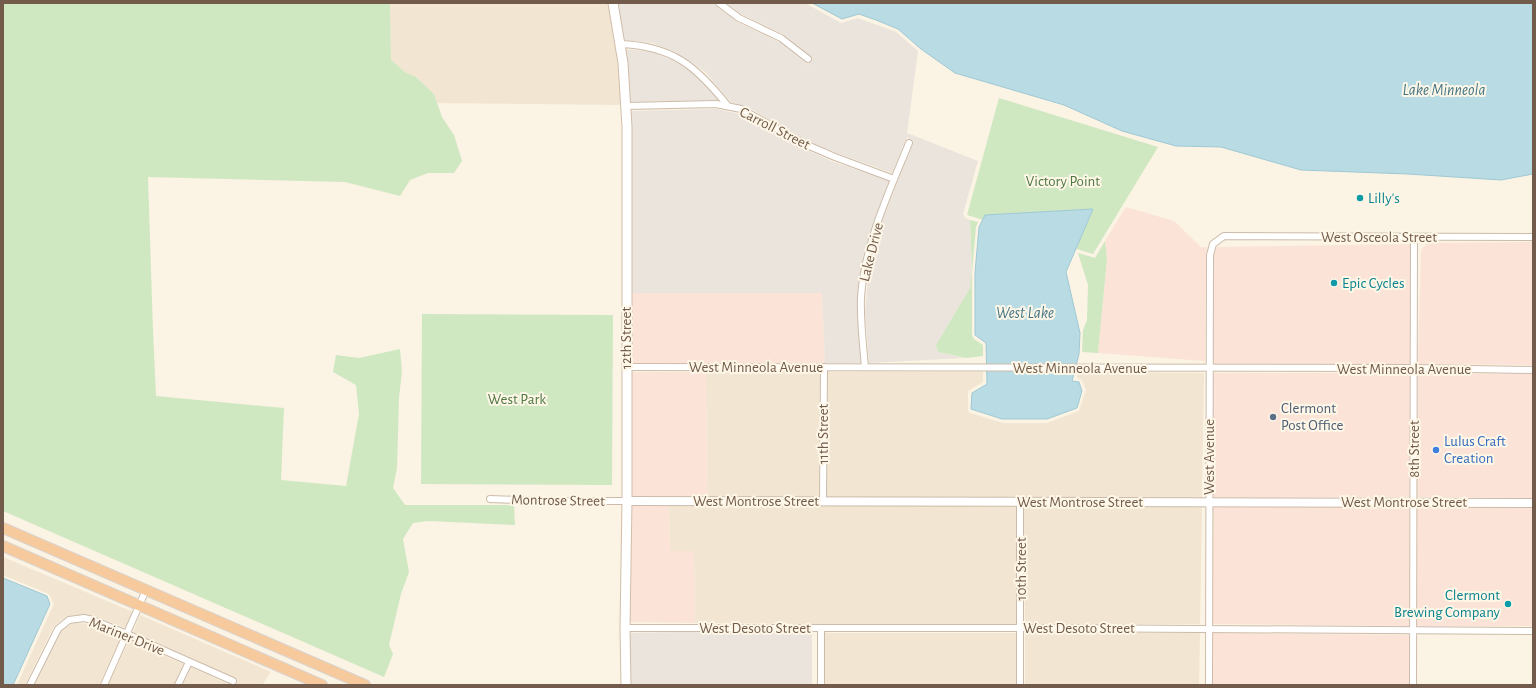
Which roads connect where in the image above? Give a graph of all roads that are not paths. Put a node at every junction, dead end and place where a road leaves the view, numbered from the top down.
1 (613, 3) edge
2 (719, 3) edge
3 (620, 44) junction
4 (808, 59) dead end
5 (626, 106) junction
6 (728, 106) junction
7 (909, 143) dead end
8 (894, 179) junction
9 (1224, 236) joint
10 (1414, 237) junction
11 (1533, 237) edge
12 (627, 367) junction
13 (824, 367) junction
14 (865, 367) junction
15 (1209, 368) junction
16 (1414, 368) junction
17 (1533, 370) edge
18 (490, 499) dead end
19 (627, 501) junction
20 (823, 502) junction
21 (1020, 502) junction
22 (1413, 502) junction
23 (1209, 503) junction
24 (1533, 503) edge
25 (3, 528) edge
26 (3, 546) edge
27 (146, 590) junction
28 (140, 605) junction
29 (624, 628) junction
30 (1021, 628) junction
31 (821, 629) junction
32 (1209, 629) junction
33 (1413, 630) junction
34 (1533, 631) edge
35 (127, 634) junction
36 (189, 662) junction
37 (233, 681) dead end
38 (30, 685) edge
39 (104, 685) edge
40 (178, 685) edge
41 (322, 685) edge
42 (365, 685) edge
43 (624, 685) edge
44 (821, 685) edge
45 (1020, 685) edge
46 (1209, 685) edge
47 (1413, 685) edge

1 - 3 main road, 12th Street
2 - 4 street
3 - 5 main road, 12th Street
3 - 6 street
5 - 6 street, Carroll Street
5 - 12 main road, 12th Street
6 - 8 street, Carroll Street
7 - 8 street, Lake Drive
8 - 14 street, Lake Drive
9 - 10 street, West Osceola Street
9 - 15 street, West Avenue
10 - 11 street, West Osceola Street
10 - 16 street, 8th Street
12 - 13 street, West Minneola Avenue
12 - 19 main road, 12th Street
13 - 14 street, West Minneola Avenue
13 - 20 street, 11th Street
14 - 15 street, West Minneola Avenue
15 - 16 street, West Minneola Avenue
15 - 23 street, West Avenue
16 - 17 street, West Minneola Avenue
16 - 22 street, 8th Street
18 - 19 street, Montrose Street
19 - 20 street, West Montrose Street
19 - 29 main road, 12th Street
20 - 21 street, West Montrose Street
21 - 23 street, West Montrose Street
21 - 30 street, 10th Street
22 - 23 street, West Montrose Street
22 - 24 street, West Montrose Street
22 - 33 street, 8th Street
23 - 32 street, West Avenue
25 - 27 highway
26 - 28 highway
27 - 28 street
27 - 42 highway
28 - 35 street
28 - 41 highway
29 - 31 street, West Desoto Street
29 - 43 main road, 12th Street
30 - 31 street, West Desoto Street
30 - 32 street, West Desoto Street
30 - 45 street, 10th Street
31 - 44 street
32 - 33 street, West Desoto Street
32 - 46 street, West Avenue
33 - 34 street, West Desoto Street
33 - 47 street, 8th Street
35 - 36 street, Mariner Drive
35 - 38 street, Mariner Drive
35 - 39 street
36 - 37 street, Mariner Drive
36 - 40 street

